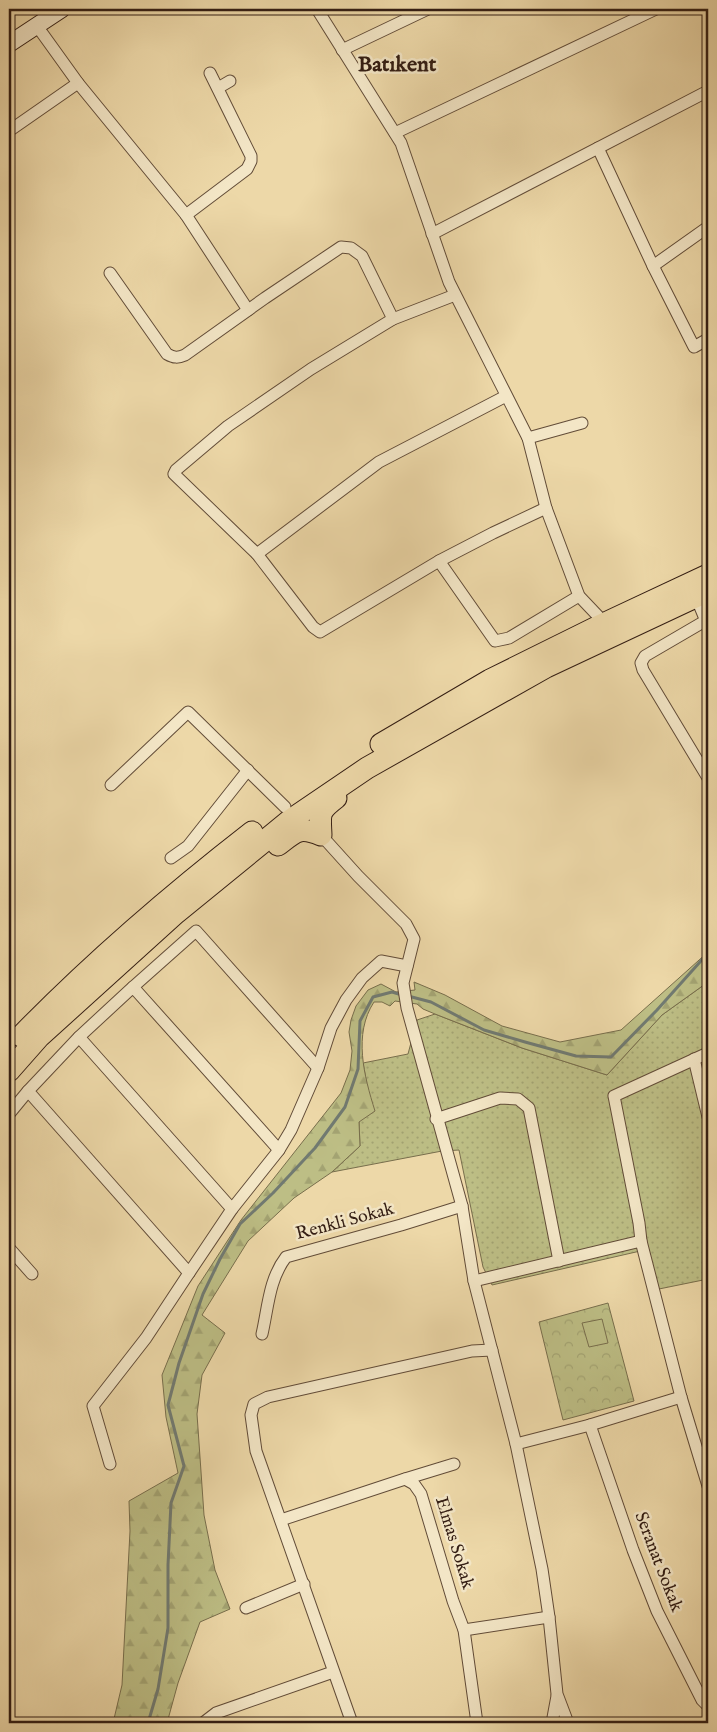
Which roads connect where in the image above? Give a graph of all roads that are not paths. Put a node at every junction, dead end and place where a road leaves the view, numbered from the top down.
1 (62, 9) edge
2 (317, 9) edge
3 (428, 9) edge
4 (656, 9) edge
5 (37, 26) junction
6 (9, 42) edge
7 (342, 50) junction
8 (210, 73) dead end
9 (230, 81) dead end
10 (78, 83) junction
11 (218, 88) junction
12 (708, 91) edge
13 (9, 131) edge
14 (395, 134) junction
15 (598, 148) junction
16 (186, 215) junction
17 (708, 227) edge
18 (432, 234) junction
19 (653, 266) junction
20 (110, 273) dead end
21 (456, 296) junction
22 (248, 310) junction
23 (393, 320) junction
24 (708, 339) edge
25 (506, 396) junction
26 (582, 423) dead end
27 (528, 438) junction
28 (546, 508) junction
29 (257, 554) junction
30 (439, 561) junction
31 (708, 574) edge
32 (702, 594) edge
33 (579, 596) junction
34 (603, 624) junction
35 (707, 624) edge
36 (546, 667) junction
37 (248, 770) junction
38 (708, 778) edge
39 (111, 785) dead end
40 (286, 807) junction
41 (321, 835) junction
42 (171, 858) dead end
43 (407, 966) junction
44 (133, 987) junction
45 (79, 1037) junction
46 (39, 1038) junction
47 (9, 1049) edge
48 (708, 1053) edge
49 (694, 1059) junction
50 (318, 1068) junction
51 (9, 1071) edge
52 (28, 1091) junction
53 (9, 1114) edge
54 (708, 1117) edge
55 (436, 1119) junction
56 (280, 1150) junction
57 (462, 1206) junction
58 (232, 1209) junction
59 (641, 1240) junction
60 (9, 1248) edge
61 (559, 1260) junction
62 (188, 1273) junction
63 (32, 1274) dead end
64 (474, 1281) junction
65 (262, 1334) dead end
66 (492, 1350) junction
67 (681, 1397) junction
68 (590, 1425) junction
69 (516, 1444) junction
70 (110, 1464) dead end
71 (454, 1464) dead end
72 (405, 1479) junction
73 (708, 1486) edge
74 (281, 1520) junction
75 (304, 1584) junction
76 (246, 1608) dead end
77 (550, 1617) junction
78 (464, 1630) junction
79 (334, 1672) junction
80 (557, 1694) junction
81 (708, 1706) edge
82 (202, 1723) edge
83 (352, 1723) edge
84 (477, 1723) edge
85 (552, 1723) edge
86 (568, 1723) edge

1 - 5 street
2 - 7 street
3 - 7 street
4 - 14 street
5 - 6 street
5 - 10 street
7 - 14 street
8 - 11 street
9 - 11 street
10 - 13 street
10 - 16 street
11 - 16 street
12 - 15 street
14 - 18 street
15 - 18 street
15 - 19 street
16 - 22 street
17 - 19 street
18 - 21 street
19 - 24 street
20 - 22 street
21 - 23 street
21 - 25 street
22 - 23 street
23 - 29 street
25 - 27 street
25 - 29 street
26 - 27 street
27 - 28 street
28 - 30 street
28 - 33 street
29 - 30 street
30 - 33 street
31 - 34 highway
32 - 35 street
32 - 36 highway
33 - 34 street
34 - 40 highway
35 - 38 street
36 - 41 highway
36 - 46 highway
37 - 39 street
37 - 40 street
37 - 42 street
40 - 47 highway
41 - 43 street
41 - 46 highway
43 - 50 street
43 - 55 street
44 - 45 street
44 - 50 street
44 - 56 street
45 - 52 street
45 - 58 street
46 - 51 highway
48 - 49 street
49 - 54 street
49 - 59 street
50 - 56 street
52 - 53 street
52 - 62 street
55 - 57 street
55 - 61 street
56 - 58 street
57 - 64 street
57 - 65 street, Renkli Sokak
58 - 62 street
59 - 61 street
59 - 67 street
60 - 63 street
61 - 64 street
62 - 70 street
64 - 66 street
66 - 69 street
66 - 74 street
67 - 68 street
67 - 73 street
68 - 69 street
68 - 81 street, Seranat Sokak
69 - 77 street
71 - 72 street
72 - 74 street
72 - 78 street, Elmas Sokak
74 - 75 street
75 - 76 street
75 - 79 street
77 - 78 street
77 - 80 street
78 - 84 street, Elmas Sokak
79 - 82 street
79 - 83 street
80 - 85 street
80 - 86 street

